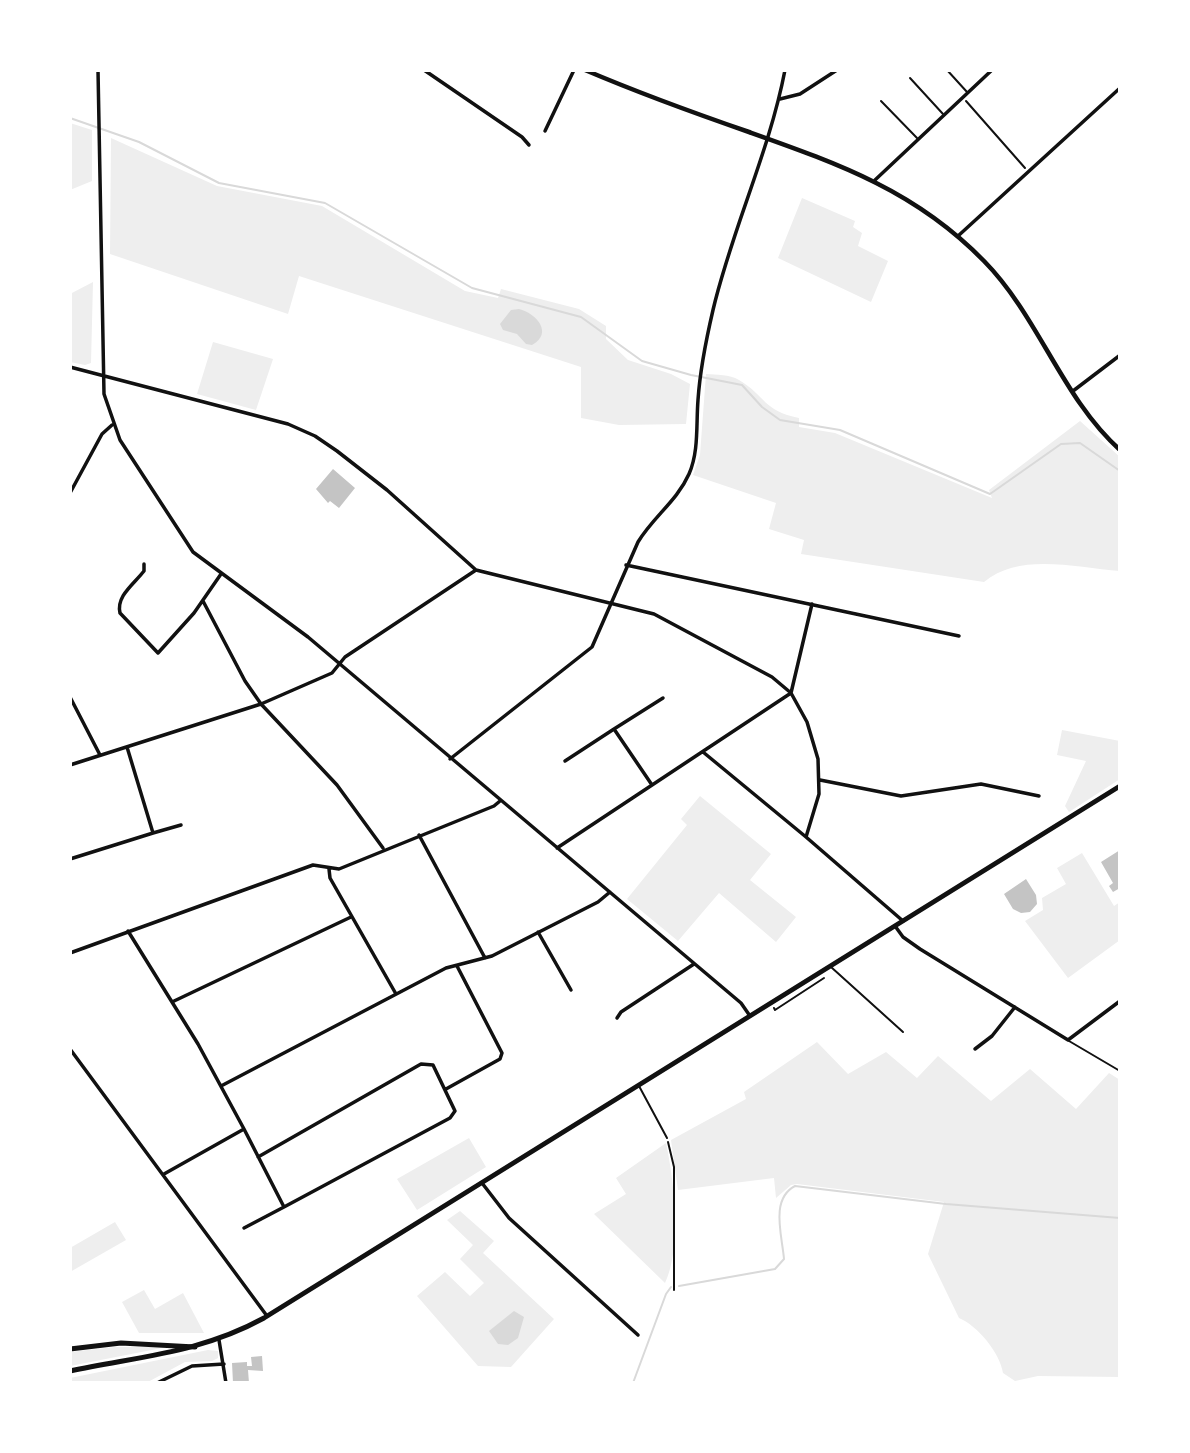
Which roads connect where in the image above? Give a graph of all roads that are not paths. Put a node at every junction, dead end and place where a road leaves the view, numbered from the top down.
1 (98, 70) edge
2 (425, 70) edge
3 (574, 70) edge
4 (585, 70) edge
5 (785, 70) edge
6 (837, 70) edge
7 (947, 70) edge
8 (992, 70) edge
9 (909, 78) dead end
10 (1120, 88) edge
11 (967, 93) junction
12 (780, 99) junction
13 (881, 101) dead end
14 (943, 114) junction
15 (545, 131) dead end
16 (768, 139) junction
17 (918, 139) junction
18 (529, 145) dead end
19 (875, 180) junction
20 (958, 236) junction
21 (1119, 356) edge
22 (70, 367) edge
23 (103, 374) junction
24 (1073, 391) junction
25 (112, 425) junction
26 (1120, 450) edge
27 (70, 493) edge
28 (144, 564) dead end
29 (626, 565) junction
30 (476, 570) junction
31 (221, 574) junction
32 (203, 601) junction
33 (613, 602) junction
34 (812, 604) junction
35 (959, 636) dead end
36 (340, 664) junction
37 (792, 693) junction
38 (70, 697) edge
39 (663, 698) dead end
40 (261, 704) junction
41 (614, 729) junction
42 (127, 747) junction
43 (703, 752) junction
44 (100, 755) junction
45 (450, 759) junction
46 (565, 761) dead end
47 (70, 765) edge
48 (820, 780) junction
49 (652, 785) junction
50 (1120, 786) edge
51 (1039, 796) dead end
52 (500, 801) junction
53 (181, 825) dead end
54 (153, 833) junction
55 (419, 835) junction
56 (806, 837) junction
57 (383, 848) junction
58 (556, 848) junction
59 (70, 859) edge
60 (330, 869) junction
61 (610, 892) junction
62 (351, 917) junction
63 (903, 921) junction
64 (895, 926) junction
65 (128, 931) junction
66 (538, 932) junction
67 (70, 953) edge
68 (485, 958) junction
69 (694, 964) junction
70 (457, 966) junction
71 (831, 966) junction
72 (570, 990) dead end
73 (396, 994) junction
74 (1120, 1001) edge
75 (172, 1002) junction
76 (1015, 1007) junction
77 (750, 1016) junction
78 (617, 1018) dead end
79 (902, 1032) dead end
80 (1068, 1040) junction
81 (70, 1049) edge
82 (975, 1049) dead end
83 (1120, 1071) edge
84 (221, 1086) junction
85 (638, 1086) junction
86 (446, 1090) junction
87 (244, 1129) junction
88 (667, 1138) road end
89 (258, 1157) junction
90 (164, 1174) junction
91 (482, 1183) junction
92 (284, 1207) junction
93 (244, 1228) dead end
94 (267, 1316) junction
95 (638, 1335) dead end
96 (219, 1340) junction
97 (195, 1347) junction
98 (70, 1349) edge
99 (224, 1364) junction
100 (70, 1371) edge
101 (157, 1383) edge
102 (226, 1383) edge

1 - 23 street
2 - 18 street
3 - 15 street
4 - 16 main road
5 - 12 street
6 - 12 street
7 - 11 lane
8 - 11 street
9 - 14 lane
10 - 20 street
11 - 14 street
12 - 16 street
13 - 17 lane
14 - 17 street
16 - 19 main road
16 - 29 street
17 - 19 street
19 - 20 main road
20 - 24 main road
21 - 24 street
22 - 23 street
23 - 25 street
23 - 30 street
24 - 26 main road
25 - 27 street
25 - 31 street
28 - 32 street
29 - 33 street
29 - 34 street
30 - 33 street
30 - 36 street
31 - 32 street
31 - 36 street
32 - 40 street
33 - 37 street
33 - 45 street
34 - 35 street
34 - 37 street
36 - 40 street
36 - 45 street
37 - 43 street
37 - 48 street
38 - 44 street
39 - 41 street
40 - 42 street
40 - 57 street
41 - 46 street
41 - 49 street
42 - 44 street
42 - 54 street
43 - 49 street
43 - 56 street
44 - 47 street
45 - 52 street
48 - 51 street
48 - 56 street
49 - 58 street
50 - 63 main road
52 - 55 street
52 - 58 street
53 - 54 street
54 - 59 street
55 - 57 street
55 - 68 street
56 - 63 street
57 - 60 street
58 - 61 street
60 - 62 street
60 - 65 street
61 - 66 street
61 - 69 street
62 - 73 street
62 - 75 street
63 - 64 main road
64 - 71 main road
64 - 76 street
65 - 67 street
65 - 75 street
66 - 68 street
66 - 72 street
68 - 70 street
69 - 77 street
69 - 78 street
70 - 73 street
70 - 86 street
71 - 77 main road
71 - 79 lane
73 - 84 street
74 - 80 street
75 - 84 street
76 - 80 street
76 - 82 street
77 - 85 main road
80 - 83 lane
81 - 90 street
84 - 87 street
85 - 88 lane
85 - 91 main road
86 - 89 street
86 - 92 street
87 - 89 street
87 - 90 street
89 - 92 street
90 - 94 street
91 - 94 main road
91 - 95 street
92 - 93 street
94 - 96 main road
96 - 97 main road
96 - 99 street
97 - 98 main road
97 - 100 main road
99 - 101 street
99 - 102 street

